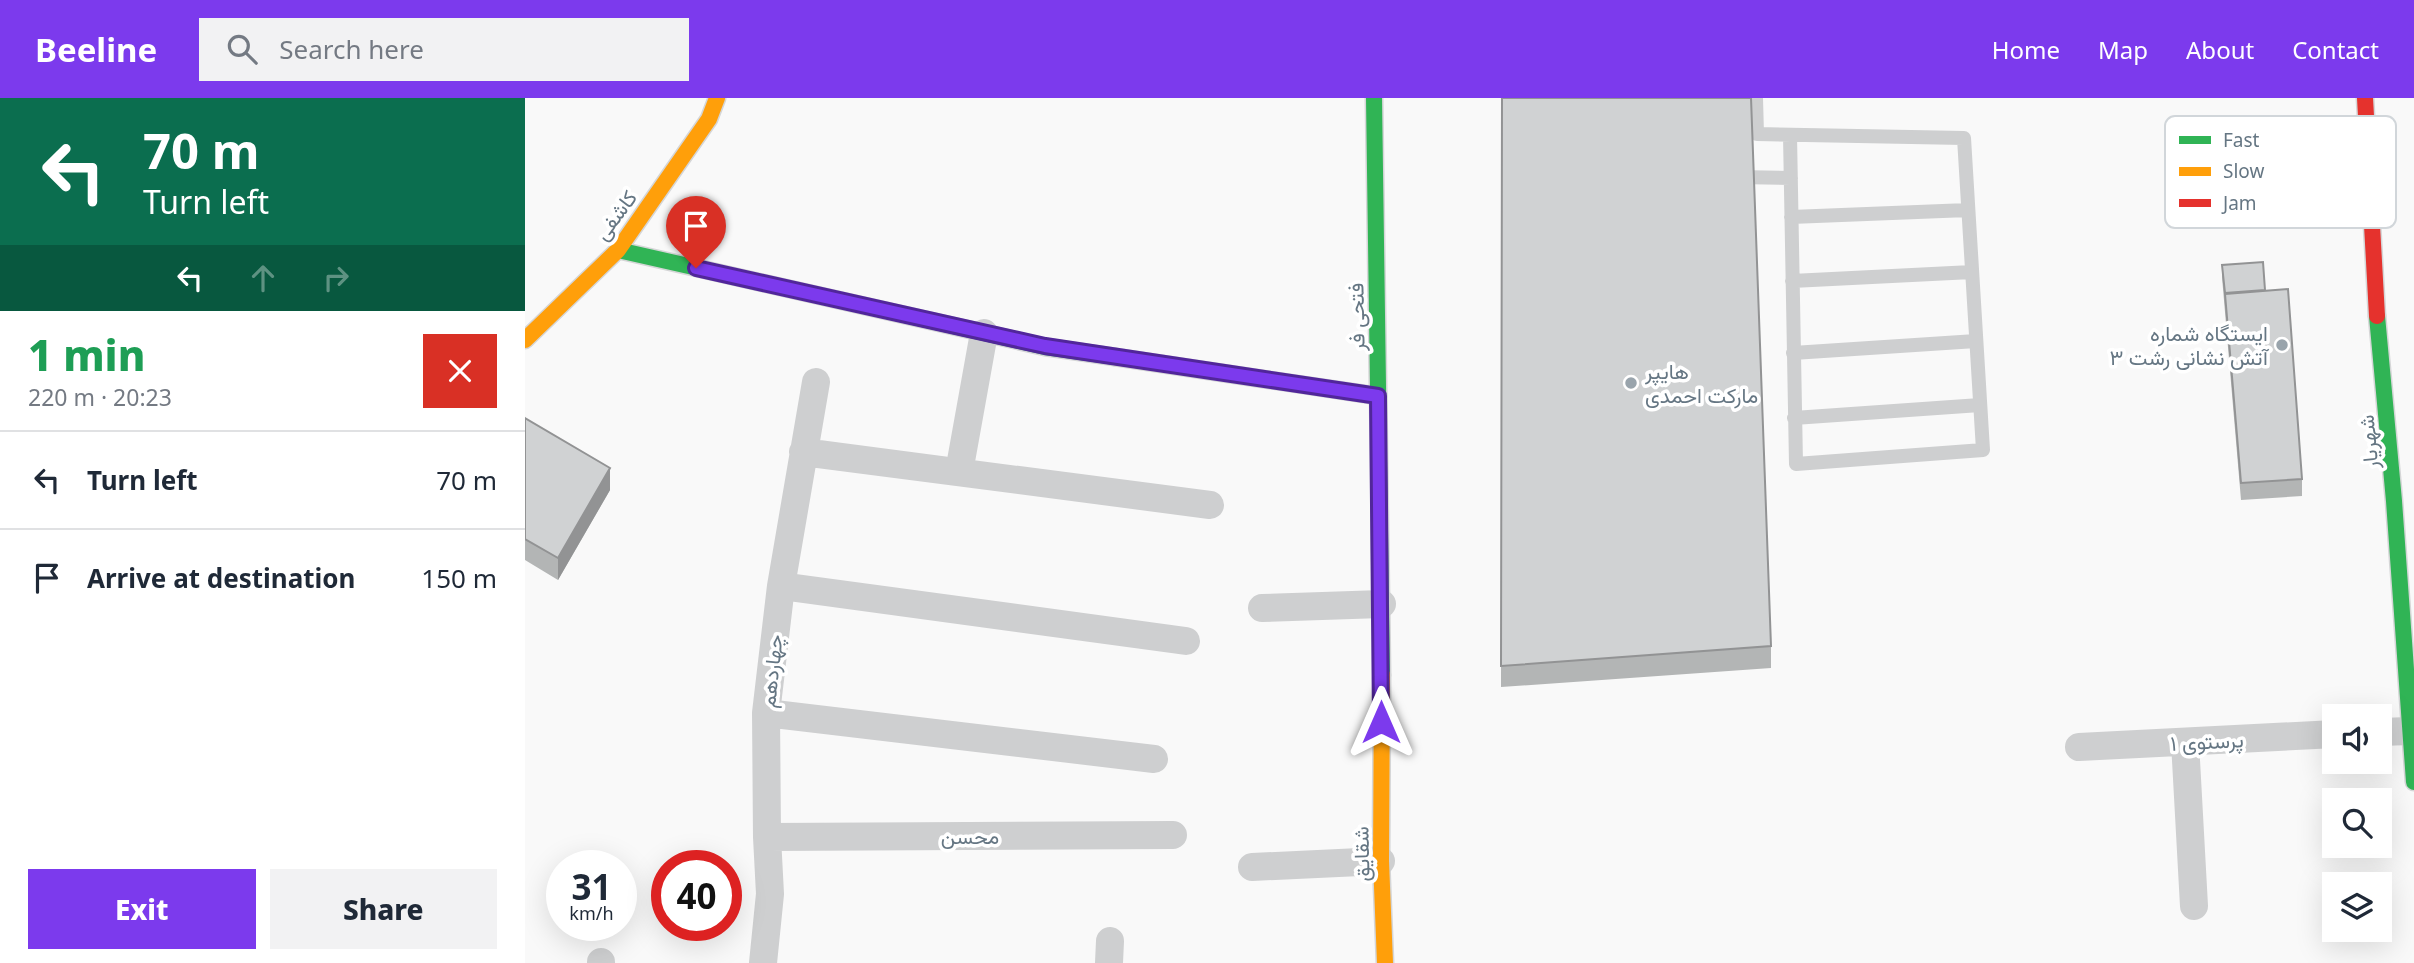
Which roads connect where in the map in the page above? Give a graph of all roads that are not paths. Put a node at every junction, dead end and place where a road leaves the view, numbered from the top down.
1 (717, 98) edge
2 (1374, 98) edge
3 (1756, 98) edge
4 (2365, 98) edge
5 (2366, 116) edge
6 (1790, 135) junction
7 (1717, 176) edge
8 (1791, 178) junction
9 (1968, 210) junction
10 (1791, 217) junction
11 (2372, 228) edge
12 (618, 250) junction
13 (1972, 272) junction
14 (1792, 281) junction
15 (984, 333) junction
16 (525, 340) edge
17 (1976, 341) junction
18 (1793, 353) junction
19 (816, 382) dead end
20 (1378, 396) junction
21 (1980, 405) junction
22 (1794, 418) junction
23 (803, 452) junction
24 (959, 472) junction
25 (1210, 505) dead end
26 (781, 586) junction
27 (1382, 604) junction
28 (2408, 605) edge
29 (1262, 608) dead end
30 (1186, 641) dead end
31 (766, 713) junction
32 (2410, 731) junction
33 (2392, 732) edge
34 (2322, 735) edge
35 (2185, 742) junction
36 (1381, 745) joint
37 (2078, 747) dead end
38 (1154, 759) dead end
39 (2414, 782) edge
40 (1173, 835) dead end
41 (767, 837) junction
42 (1381, 861) junction
43 (1252, 867) dead end
44 (2194, 906) dead end
45 (763, 963) edge
46 (1385, 963) edge

1 - 12 street, کاشفی
2 - 20 street, فتحی فر
3 - 6 lane
4 - 5 street, شهریار
6 - 8 lane
6 - 9 lane
7 - 8 lane
8 - 10 lane
9 - 10 lane
9 - 13 lane
10 - 14 lane
11 - 28 street, شهریار
12 - 15 street
12 - 16 street, کاشفی
13 - 14 lane
13 - 17 lane
14 - 18 lane
15 - 20 street
15 - 24 street
17 - 18 lane
17 - 21 lane
18 - 22 lane
19 - 23 street, چهاردهم
20 - 27 street, فتحی فر
21 - 22 lane
21 - 22 lane
23 - 24 street
23 - 26 street, چهاردهم
24 - 25 street
26 - 30 street
26 - 31 street, چهاردهم
27 - 29 street
27 - 36 street, فتحی فر
28 - 32 street, شهریار
31 - 38 street
31 - 41 street, چهاردهم
32 - 33 street
32 - 39 street, شهریار
34 - 35 street, پرستوی ۱
35 - 37 street, پرستوی ۱
35 - 44 street
36 - 42 street, شقایق
40 - 41 street, محسن
41 - 45 street, چهاردهم
42 - 43 street
42 - 46 street, شقایق

